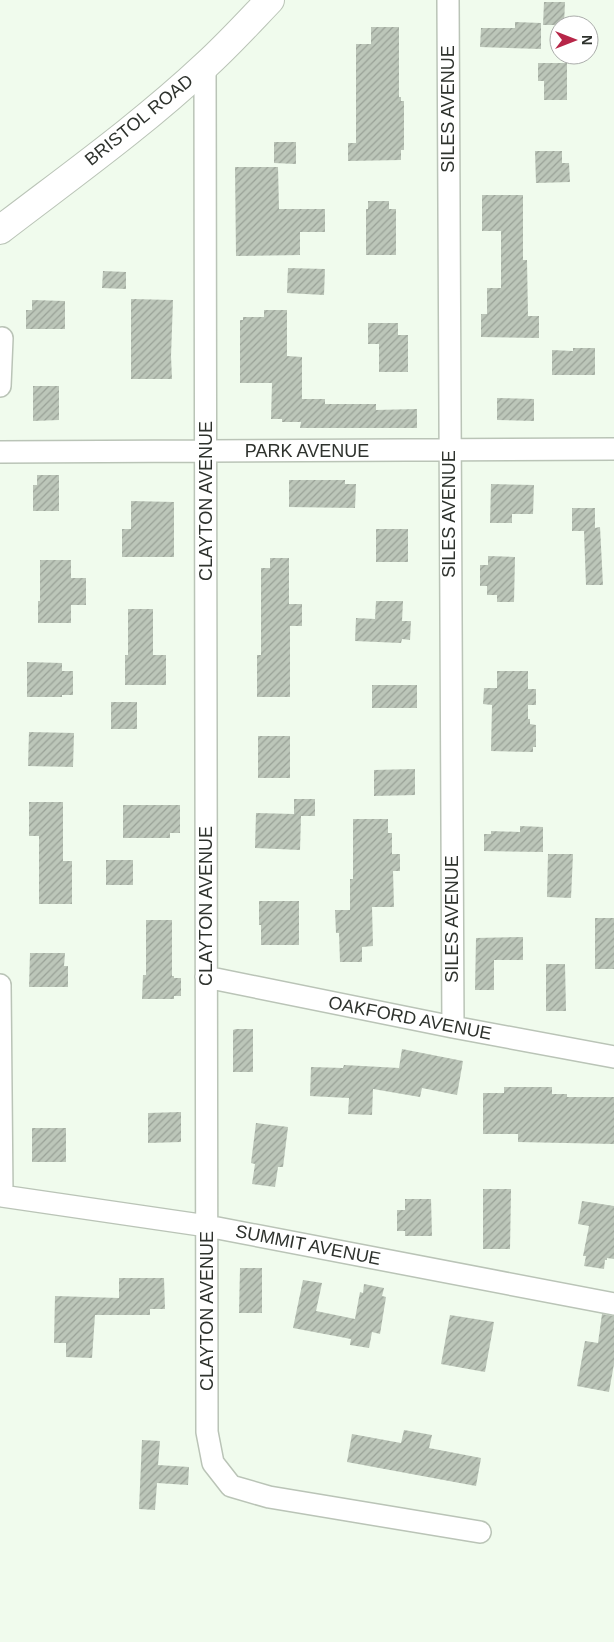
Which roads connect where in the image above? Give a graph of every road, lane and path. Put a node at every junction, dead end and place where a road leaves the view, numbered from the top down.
1 (270, 0) edge
2 (448, 0) edge
3 (205, 66) junction
4 (0, 230) edge
5 (2, 338) dead end
6 (0, 386) edge
7 (614, 449) edge
8 (449, 450) junction
9 (206, 451) junction
10 (0, 452) edge
11 (206, 977) junction
12 (0, 985) edge
13 (453, 1027) junction
14 (614, 1057) edge
15 (1, 1196) edge
16 (207, 1226) junction
17 (614, 1304) edge
18 (480, 1532) dead end

1 - 3 main road, BRISTOL ROAD
2 - 8 street, SILES AVENUE
3 - 4 main road, BRISTOL ROAD
3 - 9 street, CLAYTON AVENUE
5 - 6 street
7 - 8 street, PARK AVENUE
8 - 9 street, PARK AVENUE
8 - 13 street, SILES AVENUE
9 - 10 street, PARK AVENUE
9 - 11 street, CLAYTON AVENUE
11 - 13 street, OAKFORD AVENUE
11 - 16 street, CLAYTON AVENUE
12 - 15 street
13 - 14 street, OAKFORD AVENUE
15 - 16 street, SUMMIT AVENUE
16 - 17 street, SUMMIT AVENUE
16 - 18 street, CLAYTON AVENUE

